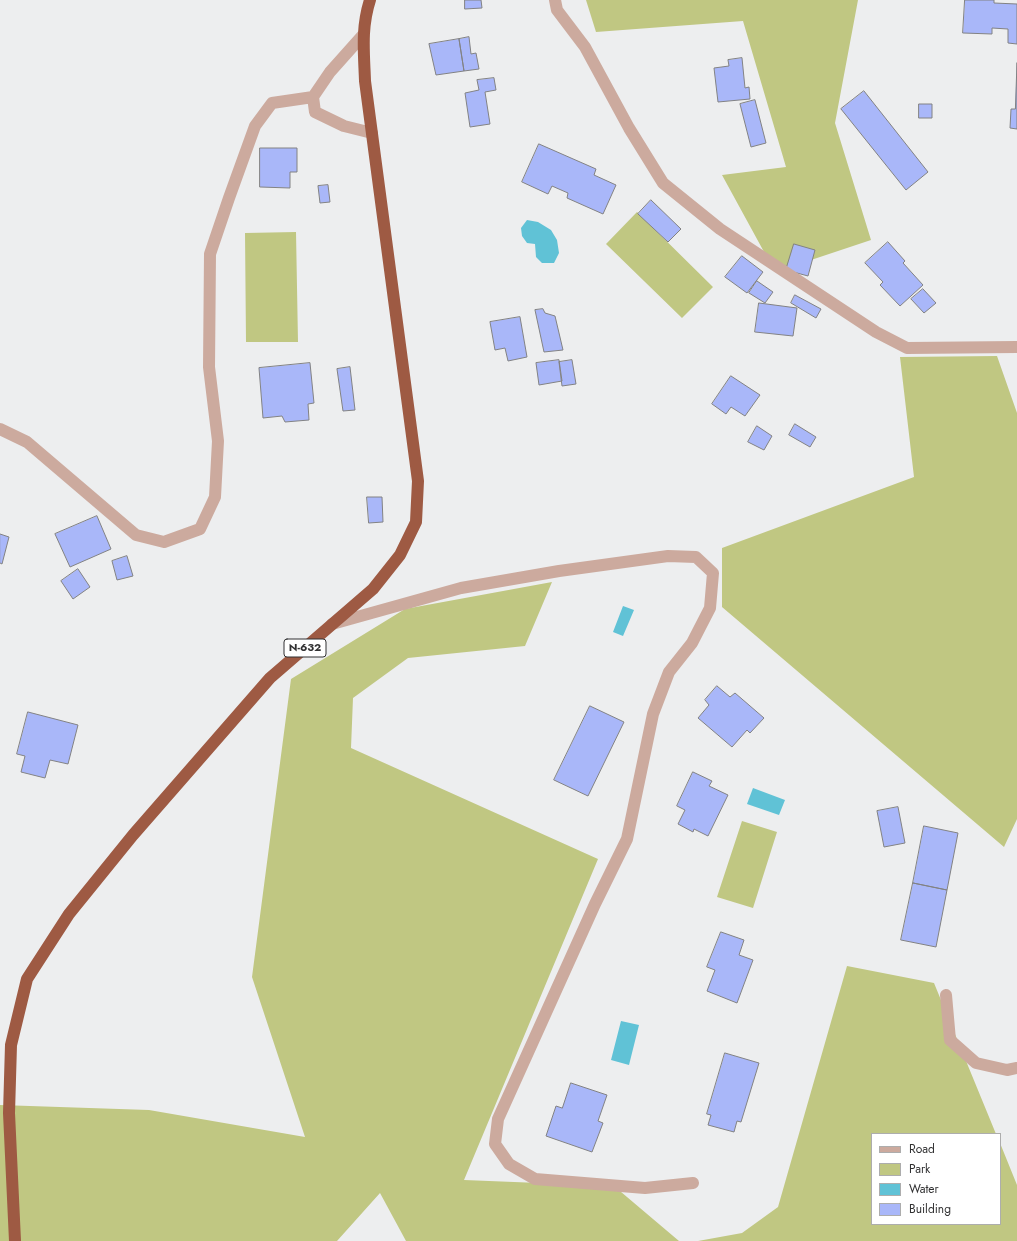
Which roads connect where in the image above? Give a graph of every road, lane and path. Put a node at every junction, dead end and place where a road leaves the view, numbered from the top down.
1 (370, 0) edge
2 (555, 0) edge
3 (363, 35) junction
4 (313, 97) junction
5 (372, 133) junction
6 (1017, 347) edge
7 (0, 429) edge
8 (332, 624) junction
9 (946, 995) dead end
10 (1017, 1068) edge
11 (694, 1183) dead end
12 (15, 1241) edge

1 - 3 highway, N-632
2 - 6 street
3 - 4 street
3 - 5 highway, N-632
4 - 5 street
4 - 7 street
5 - 8 highway, N-632
8 - 11 street
8 - 12 highway, N-632
9 - 10 street

